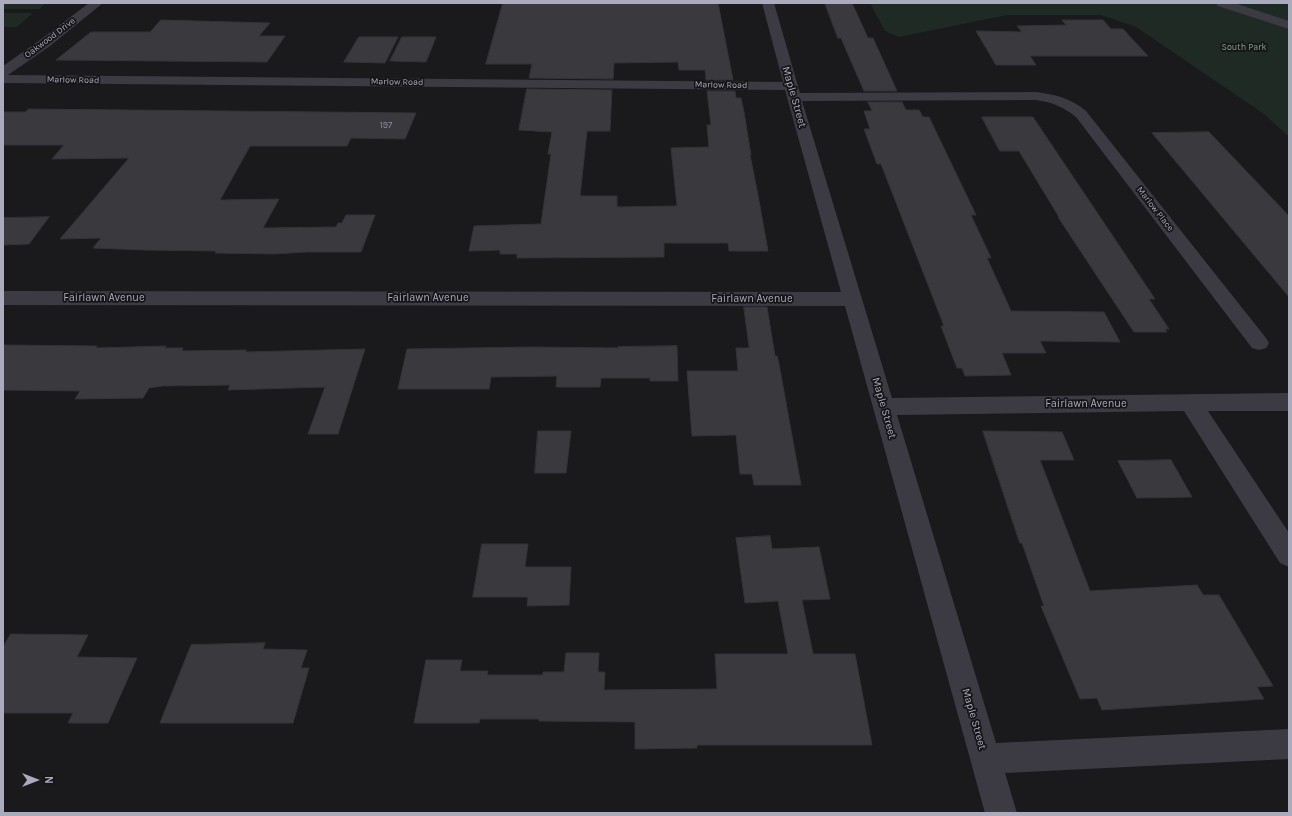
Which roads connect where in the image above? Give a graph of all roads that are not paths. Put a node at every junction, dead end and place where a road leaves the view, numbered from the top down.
1 (96, 3) edge
2 (768, 3) edge
3 (1222, 3) edge
4 (1289, 26) edge
5 (3, 72) edge
6 (3, 79) edge
7 (792, 91) junction
8 (1036, 96) joint
9 (3, 298) edge
10 (852, 299) junction
11 (1259, 343) dead end
12 (1289, 402) edge
13 (1191, 404) junction
14 (884, 407) junction
15 (1289, 556) edge
16 (1289, 744) edge
17 (985, 759) junction
18 (1001, 813) edge

1 - 5 street, Oakwood Drive
2 - 7 street, Maple Street
3 - 4 street
6 - 7 street, Marlow Road
7 - 8 street, Marlow Road
7 - 10 street, Maple Street
8 - 11 street, Marlow Place
9 - 10 street, Fairlawn Avenue
10 - 14 street, Maple Street
12 - 13 street, Fairlawn Avenue
13 - 14 street, Fairlawn Avenue
13 - 15 street
14 - 17 street, Maple Street
16 - 17 street
17 - 18 street, Maple Street

